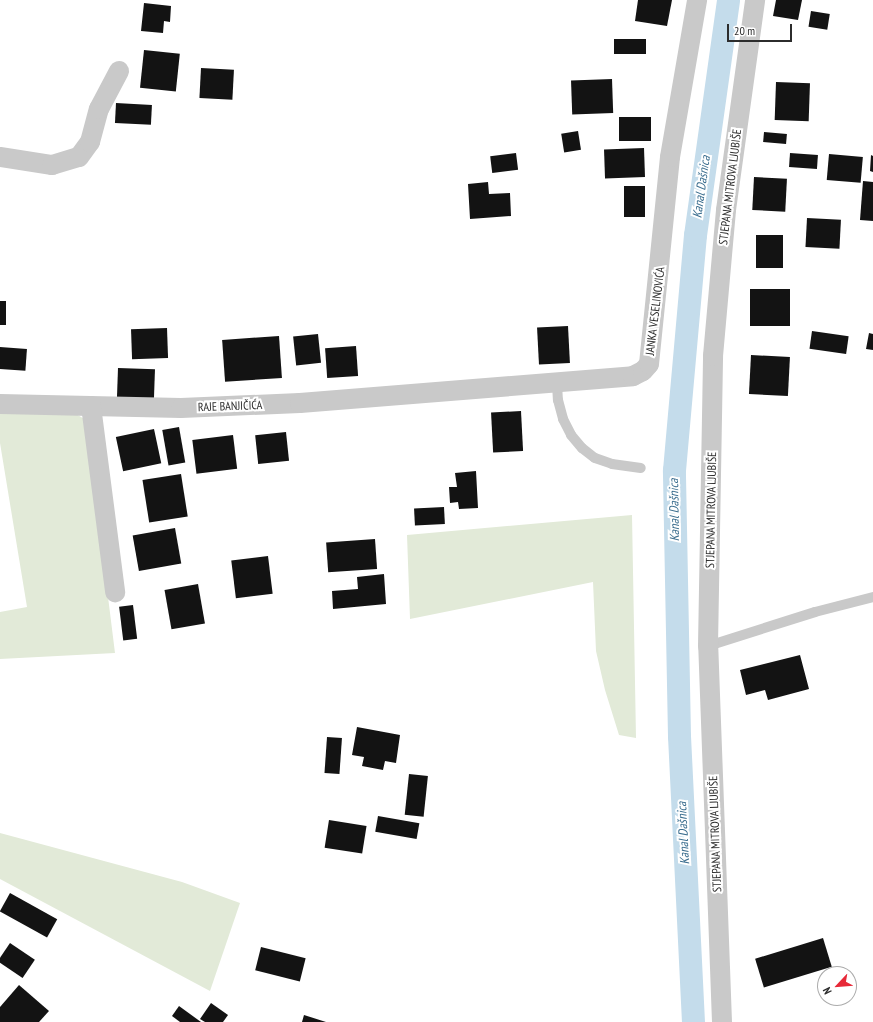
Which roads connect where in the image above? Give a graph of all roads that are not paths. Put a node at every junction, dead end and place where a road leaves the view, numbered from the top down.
1 (698, 0) edge
2 (755, 0) edge
3 (118, 71) dead end
4 (0, 157) edge
5 (557, 383) junction
6 (370, 398) joint
7 (0, 404) edge
8 (90, 406) junction
9 (641, 468) dead end
10 (115, 592) dead end
11 (873, 598) edge
12 (708, 646) junction
13 (722, 1022) edge

1 - 5 street, JANKA VESELINOVIĆA
2 - 12 street, STJEPANA MITROVA LJUBIŠE
3 - 4 street
5 - 6 street, JANKA VESELINOVIĆA
5 - 9 lane
6 - 8 street, RAJE BANJIČIĆA
7 - 8 street, RAJE BANJIČIĆA
8 - 10 street
11 - 12 lane
12 - 13 street, STJEPANA MITROVA LJUBIŠE

